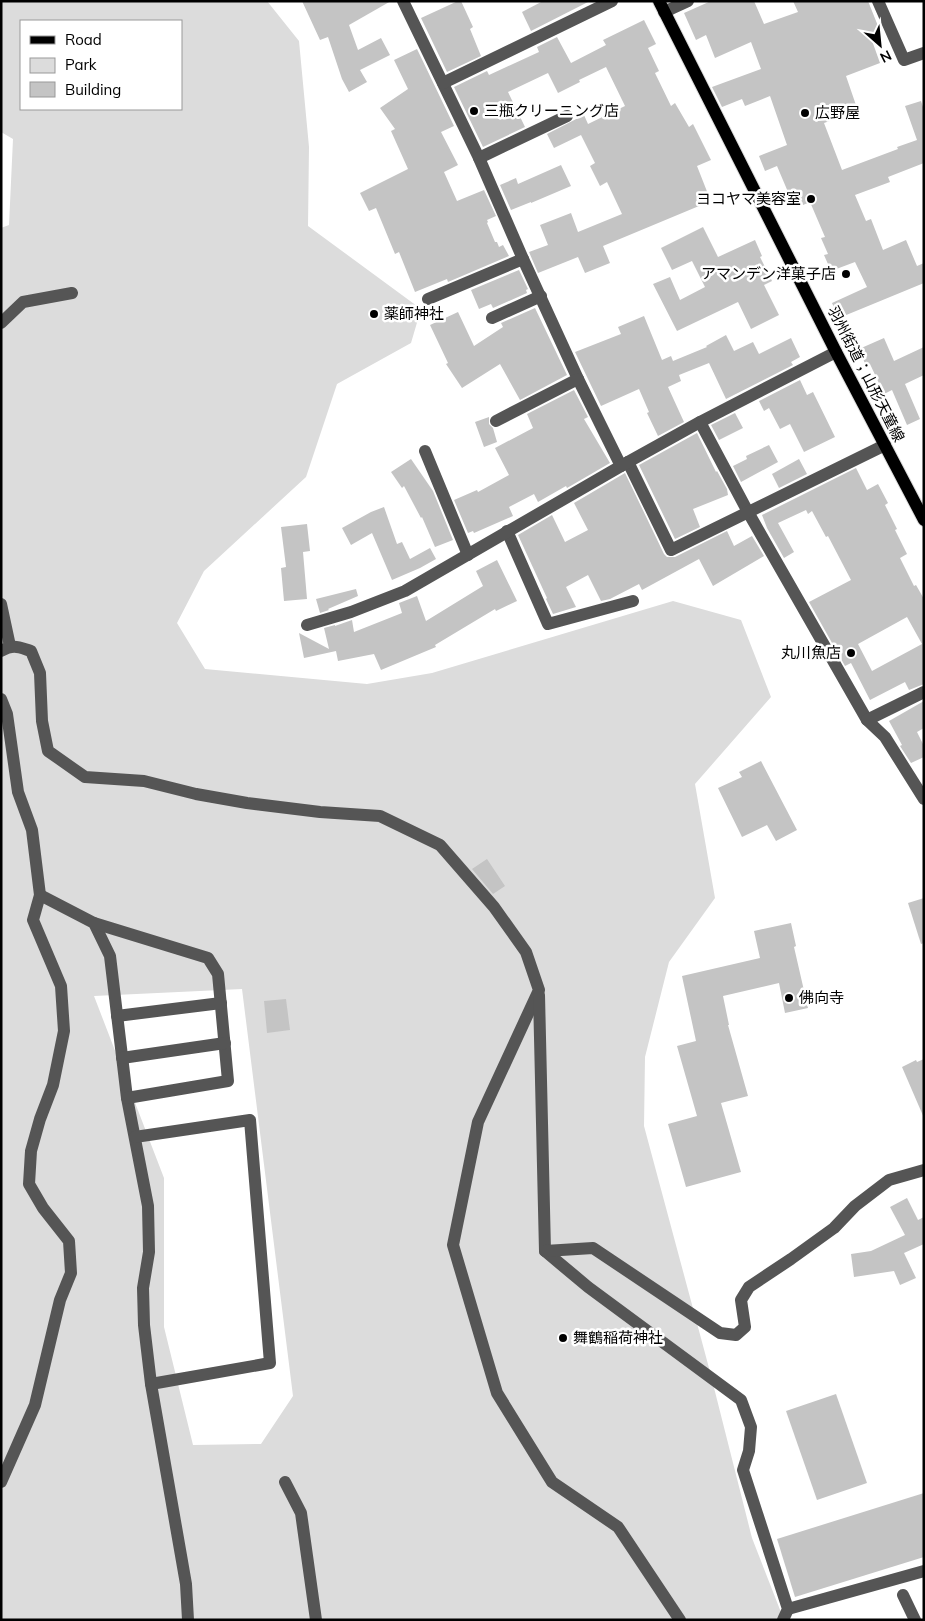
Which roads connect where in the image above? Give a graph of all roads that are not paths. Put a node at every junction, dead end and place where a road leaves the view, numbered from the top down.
1 (403, 1) edge
2 (612, 1) edge
3 (688, 1) edge
4 (878, 1) edge
5 (662, 7) edge
6 (924, 53) edge
7 (443, 83) junction
8 (567, 116) dead end
9 (479, 158) junction
10 (523, 259) junction
11 (72, 292) dead end
12 (541, 296) junction
13 (428, 298) dead end
14 (492, 318) dead end
15 (1, 323) edge
16 (836, 352) junction
17 (578, 378) junction
18 (496, 421) dead end
19 (700, 422) junction
20 (884, 445) junction
21 (426, 451) dead end
22 (624, 464) junction
23 (748, 512) junction
24 (924, 520) edge
25 (507, 531) junction
26 (468, 555) junction
27 (633, 601) dead end
28 (1, 604) edge
29 (306, 624) dead end
30 (5, 648) edge
31 (924, 692) edge
32 (1, 699) edge
33 (868, 720) junction
34 (924, 799) edge
35 (40, 895) junction
36 (94, 923) junction
37 (539, 990) junction
38 (221, 1003) junction
39 (117, 1016) junction
40 (225, 1044) junction
41 (122, 1058) junction
42 (127, 1098) junction
43 (135, 1137) junction
44 (924, 1170) edge
45 (546, 1251) junction
46 (151, 1384) junction
47 (1, 1482) edge
48 (285, 1482) dead end
49 (924, 1571) edge
50 (903, 1595) dead end
51 (786, 1614) edge
52 (188, 1620) edge
53 (316, 1620) edge
54 (680, 1620) edge
55 (915, 1620) edge

1 - 7 lane
2 - 7 lane
3 - 5 lane
4 - 6 lane
5 - 16 main road, 羽州街道；山形天童線
7 - 9 lane
8 - 9 lane
9 - 10 lane
10 - 12 lane
10 - 13 lane
11 - 15 lane
12 - 14 lane
12 - 17 lane
16 - 19 lane
16 - 20 main road, 羽州街道；山形天童線
17 - 18 lane
17 - 22 lane
19 - 22 lane
19 - 23 lane
20 - 23 lane
20 - 24 main road, 羽州街道；山形天童線
21 - 26 lane
22 - 23 lane
22 - 25 lane
23 - 33 lane
25 - 26 lane
25 - 27 lane
26 - 29 lane
28 - 30 lane
30 - 37 lane
31 - 33 lane
32 - 35 lane
33 - 34 lane
35 - 36 lane
35 - 47 lane
36 - 38 lane
36 - 39 lane
37 - 45 lane
37 - 54 lane
38 - 39 lane
38 - 40 lane
39 - 41 lane
40 - 41 lane
40 - 42 lane
41 - 42 lane
42 - 43 lane
43 - 46 lane
43 - 46 lane
44 - 45 lane
45 - 51 lane
46 - 52 lane
48 - 53 lane
49 - 51 lane
50 - 55 lane

